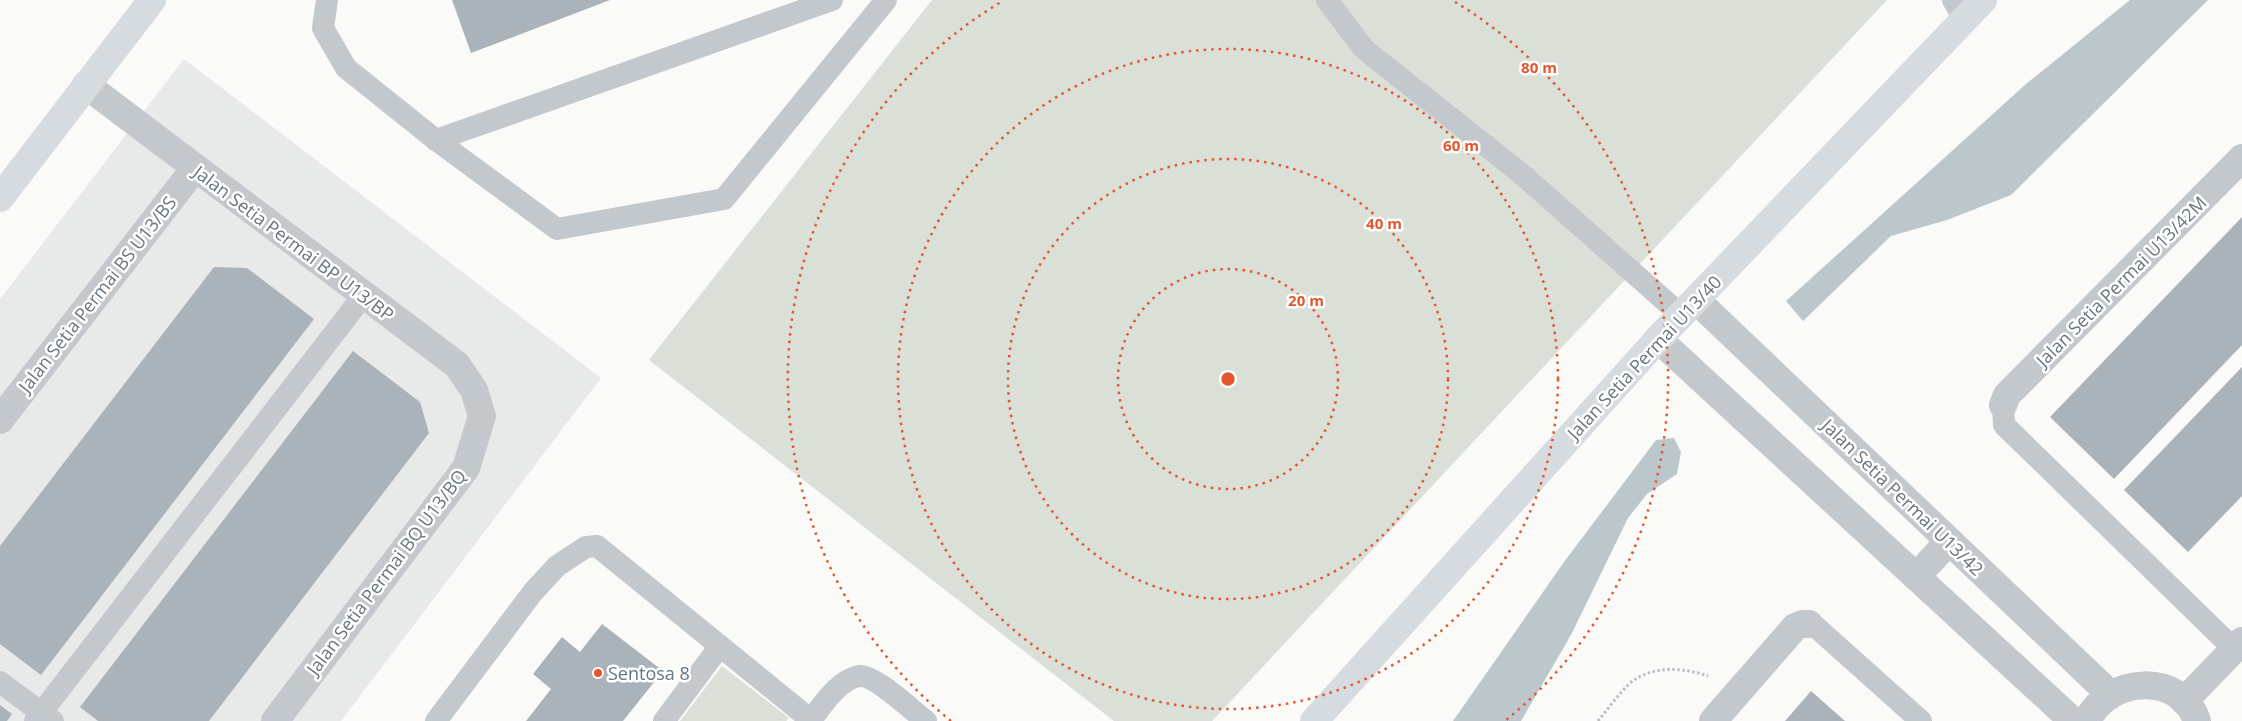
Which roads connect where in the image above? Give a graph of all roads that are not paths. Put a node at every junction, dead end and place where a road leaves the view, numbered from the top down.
1 (152, 0) edge
2 (327, 0) edge
3 (832, 0) edge
4 (886, 0) edge
5 (1327, 0) edge
6 (1983, 0) edge
7 (1959, 10) edge
8 (86, 85) junction
9 (436, 140) junction
10 (2242, 158) edge
11 (195, 168) junction
12 (0, 198) edge
13 (363, 296) junction
14 (1689, 308) junction
15 (1658, 339) junction
16 (2002, 405) joint
17 (482, 416) joint
18 (0, 420) edge
19 (1949, 541) junction
20 (1916, 577) junction
21 (1809, 624) joint
22 (2238, 645) edge
23 (720, 646) junction
24 (0, 682) edge
25 (2110, 694) junction
26 (2191, 711) edge
27 (43, 718) edge
28 (275, 721) edge
29 (436, 721) edge
30 (664, 721) edge
31 (811, 721) edge
32 (926, 721) edge
33 (1314, 721) edge
34 (1713, 721) edge
35 (1921, 721) edge
36 (2073, 721) edge
37 (2087, 721) edge

1 - 8 street
2 - 9 lane
3 - 9 lane
4 - 9 lane
5 - 14 lane
6 - 7 street, Jalan Setia Permai U13/40
7 - 14 street, Jalan Setia Permai U13/40
8 - 11 street, Jalan Setia Permai BP U13/BP
8 - 12 street
10 - 16 street, Jalan Setia Permai U13/42M
11 - 13 street, Jalan Setia Permai BP U13/BP
11 - 18 street, Jalan Setia Permai BS U13/BS
13 - 17 street, Jalan Setia Permai BP U13/BP
13 - 27 lane
14 - 15 street, Jalan Setia Permai U13/40
14 - 19 street, Jalan Setia Permai U13/42
15 - 20 street
15 - 33 street, Jalan Setia Permai U13/40
16 - 22 lane
17 - 28 street, Jalan Setia Permai BQ U13/BQ
19 - 20 street
19 - 25 street, Jalan Setia Permai U13/42
20 - 36 street
21 - 34 street
21 - 35 lane
22 - 26 street
23 - 29 lane
23 - 30 lane
23 - 31 lane
24 - 27 lane
25 - 26 street
25 - 37 street
31 - 32 lane

